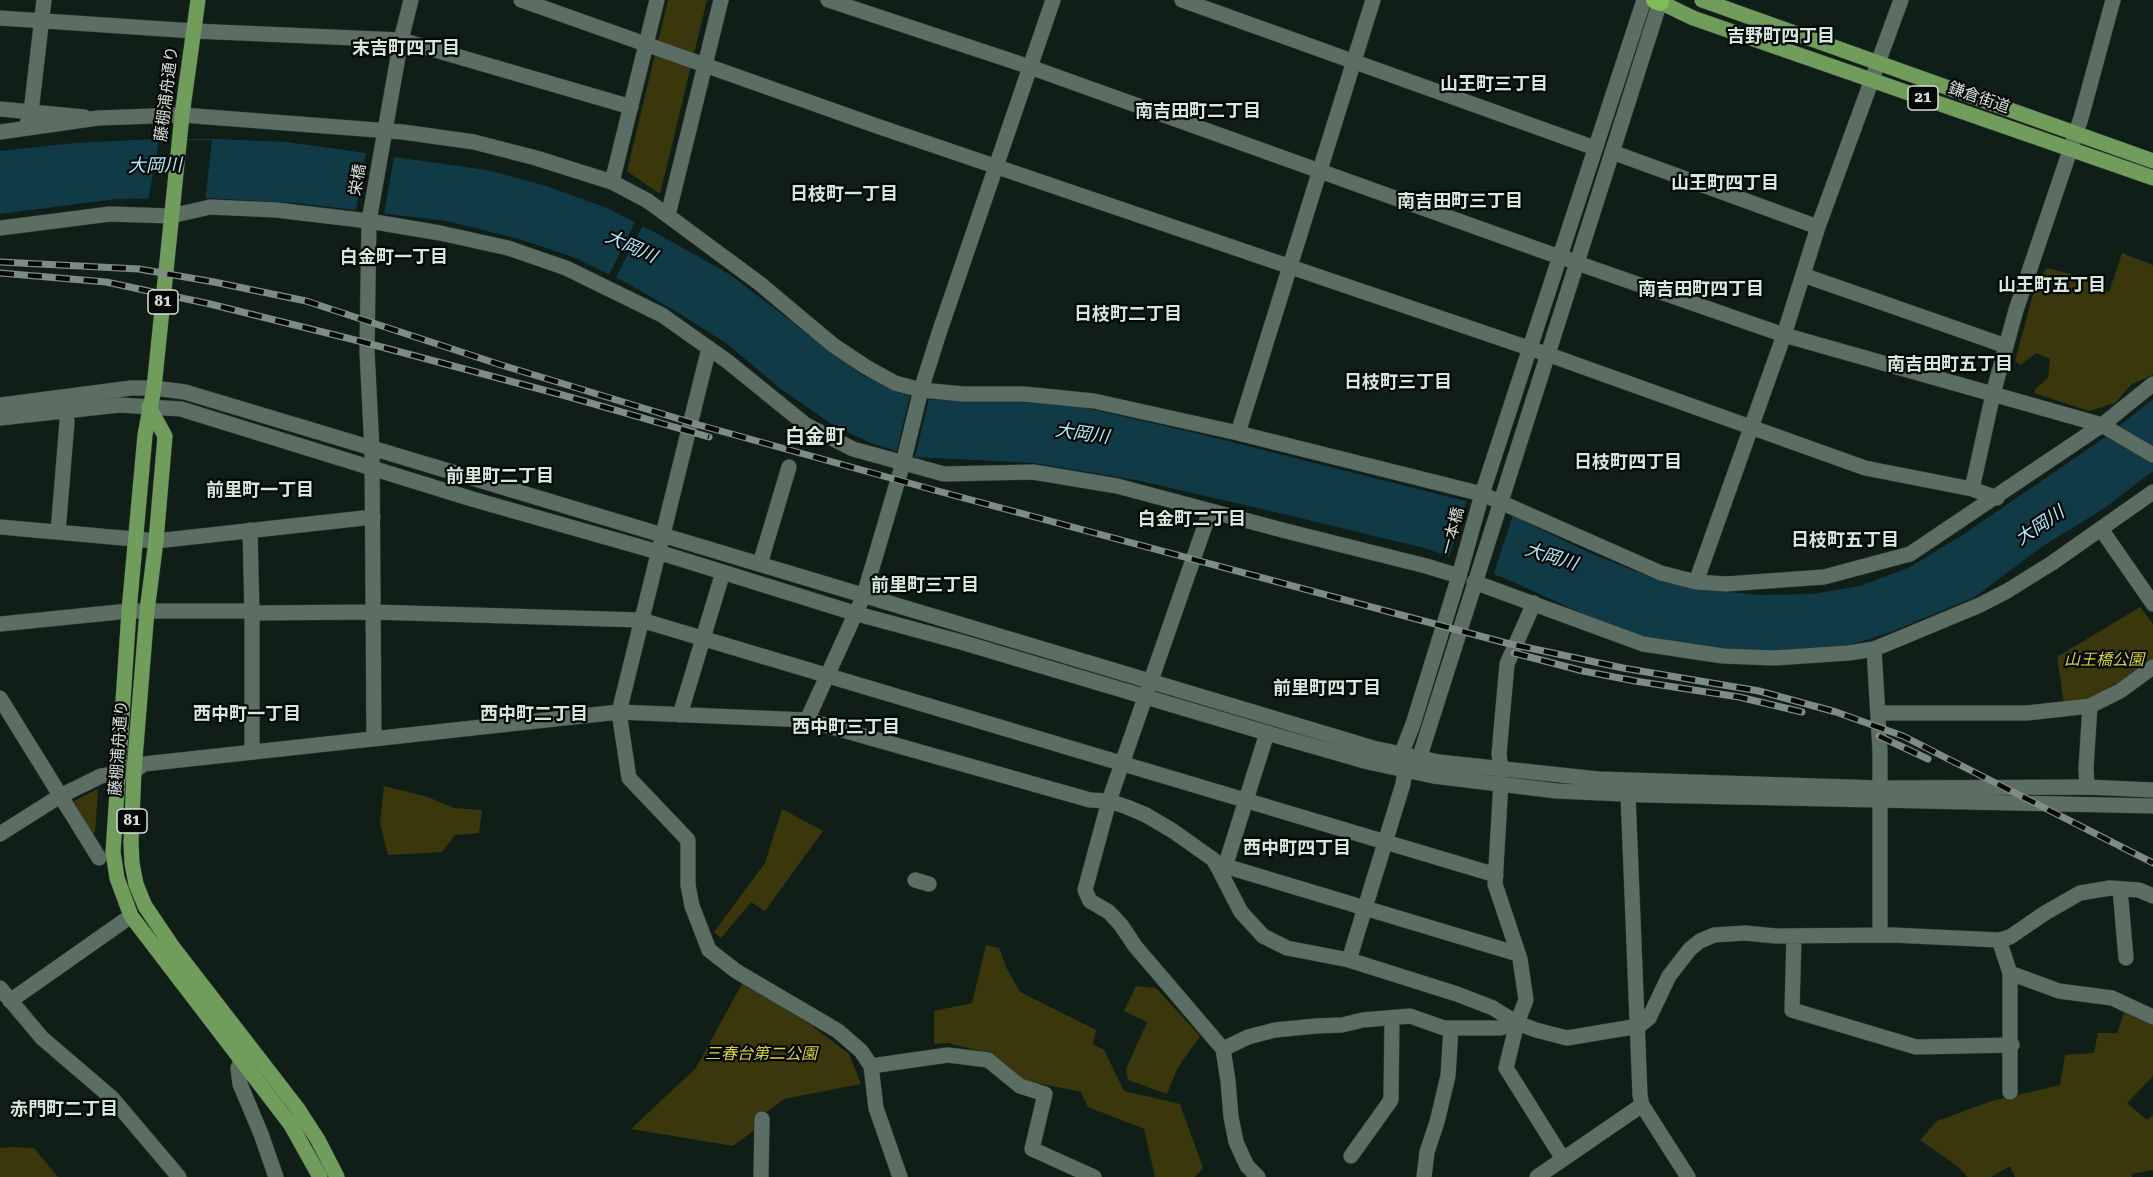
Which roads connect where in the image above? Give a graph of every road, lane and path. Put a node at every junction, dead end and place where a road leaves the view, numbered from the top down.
1 (44, 0) edge
2 (198, 0) edge
3 (411, 0) edge
4 (521, 0) edge
5 (657, 0) edge
6 (721, 0) edge
7 (828, 0) edge
8 (1053, 0) edge
9 (1182, 0) edge
10 (1373, 0) edge
11 (1655, 0) edge
12 (1702, 0) edge
13 (1901, 0) edge
14 (2113, 0) edge
15 (0, 18) edge
16 (42, 20) junction
17 (194, 31) junction
18 (401, 40) junction
19 (647, 44) junction
20 (1353, 62) junction
21 (1879, 63) junction
22 (704, 65) junction
23 (1030, 67) junction
24 (1872, 80) junction
25 (631, 107) junction
26 (0, 109) edge
27 (31, 112) junction
28 (182, 116) junction
29 (98, 118) junction
30 (26, 127) junction
31 (384, 131) junction
32 (0, 132) edge
33 (2076, 134) junction
34 (1595, 148) junction
35 (2069, 150) junction
36 (1612, 152) junction
37 (2153, 161) edge
38 (996, 167) junction
39 (1320, 171) junction
40 (2153, 178) edge
41 (612, 182) junction
42 (669, 215) junction
43 (171, 216) junction
44 (370, 218) junction
45 (1818, 226) junction
46 (0, 228) edge
47 (1560, 256) junction
48 (1577, 263) junction
49 (1290, 268) junction
50 (1803, 275) junction
51 (1784, 335) junction
52 (2006, 346) junction
53 (709, 348) junction
54 (1529, 350) junction
55 (1548, 355) junction
56 (2153, 384) edge
57 (154, 388) junction
58 (920, 393) junction
59 (1992, 394) junction
60 (0, 405) edge
61 (149, 407) junction
62 (66, 412) junction
63 (0, 418) edge
64 (2102, 425) junction
65 (1750, 426) junction
66 (1238, 433) junction
67 (372, 450) junction
68 (2153, 455) edge
69 (904, 461) junction
70 (789, 467) dead end
71 (372, 468) junction
72 (1972, 489) junction
73 (2153, 492) edge
74 (1482, 494) junction
75 (1997, 498) junction
76 (1501, 502) junction
77 (1210, 511) junction
78 (373, 517) junction
79 (0, 527) edge
80 (2101, 529) junction
81 (250, 530) junction
82 (58, 532) junction
83 (664, 535) junction
84 (136, 539) junction
85 (156, 541) junction
86 (658, 552) junction
87 (760, 564) junction
88 (723, 572) junction
89 (1459, 576) junction
90 (1474, 582) junction
91 (1696, 582) junction
92 (864, 595) junction
93 (1534, 603) junction
94 (2153, 604) edge
95 (129, 610) junction
96 (147, 611) junction
97 (252, 612) junction
98 (373, 612) junction
99 (854, 613) junction
100 (641, 620) junction
101 (0, 624) edge
102 (704, 639) junction
103 (1874, 648) junction
104 (2153, 667) edge
105 (827, 675) junction
106 (1151, 681) junction
107 (1146, 696) junction
108 (0, 698) edge
109 (2091, 706) junction
110 (619, 712) junction
111 (1879, 713) junction
112 (680, 715) junction
113 (5, 717) edge
114 (807, 720) junction
115 (1267, 733) junction
116 (374, 739) junction
117 (252, 752) junction
118 (1419, 759) junction
119 (1403, 762) junction
120 (1122, 763) junction
121 (134, 771) junction
122 (118, 772) junction
123 (1501, 776) junction
124 (1628, 787) junction
125 (2087, 787) junction
126 (2153, 790) edge
127 (1880, 794) junction
128 (60, 796) junction
129 (1246, 800) junction
130 (1109, 801) junction
131 (2153, 806) edge
132 (0, 834) edge
133 (1385, 843) junction
134 (99, 858) dead end
135 (1220, 865) junction
136 (1496, 875) junction
137 (2120, 889) junction
138 (2153, 896) edge
139 (1365, 908) junction
140 (132, 916) junction
141 (1880, 935) junction
142 (1794, 936) junction
143 (1999, 940) junction
144 (1518, 954) junction
145 (2126, 958) dead end
146 (1349, 960) junction
147 (2010, 973) junction
148 (0, 988) edge
149 (10, 1001) junction
150 (2153, 1017) edge
151 (1392, 1018) junction
152 (1517, 1023) junction
153 (1639, 1026) junction
154 (1451, 1028) junction
155 (2012, 1046) junction
156 (1223, 1049) junction
157 (241, 1060) junction
158 (871, 1066) junction
159 (2010, 1092) dead end
160 (1642, 1105) junction
161 (762, 1119) dead end
162 (1351, 1156) dead end
163 (1552, 1170) edge
164 (1425, 1171) edge
165 (179, 1177) edge
166 (276, 1177) edge
167 (320, 1177) edge
168 (337, 1177) edge
169 (761, 1177) edge
170 (900, 1177) edge
171 (1094, 1177) edge
172 (1258, 1177) edge
173 (1414, 1177) edge
174 (1688, 1177) edge

1 - 16 street
2 - 17 main road, 藤棚浦舟通り / 81
3 - 18 street, 栄橋
4 - 19 street
5 - 19 street
6 - 22 street
7 - 23 street
8 - 23 street
9 - 20 street
10 - 20 street
11 - 24 main road, 鎌倉街道 / 21
11 - 34 street, 一本橋
11 - 36 street
12 - 21 main road, 鎌倉街道 / 21
13 - 21 street
14 - 33 street
15 - 16 street
16 - 17 street
16 - 27 street
17 - 18 street
17 - 28 main road, 藤棚浦舟通り / 81
18 - 25 street
18 - 31 street, 栄橋
19 - 22 street
19 - 25 street
20 - 34 street
20 - 39 street
21 - 24 street
21 - 33 main road, 鎌倉街道 / 21
22 - 38 street
22 - 42 street
23 - 38 street
23 - 39 street
24 - 35 main road, 鎌倉街道 / 21
24 - 45 street
25 - 41 street
26 - 27 street
27 - 29 street
27 - 30 street
28 - 29 street
28 - 31 street
28 - 43 main road, 藤棚浦舟通り / 81
29 - 30 street
30 - 32 street
31 - 41 street
31 - 44 street, 栄橋
33 - 35 street
33 - 37 main road, 鎌倉街道 / 21
34 - 47 street, 一本橋
35 - 40 main road, 鎌倉街道 / 21
35 - 52 street
36 - 45 street
36 - 48 street
38 - 49 street
38 - 58 street
39 - 47 street
39 - 49 street
41 - 42 street
42 - 58 street
43 - 44 street
43 - 46 street
43 - 57 main road, 藤棚浦舟通り / 81
44 - 53 street
44 - 67 street, 栄橋
45 - 50 street
47 - 48 street
47 - 54 street, 一本橋
48 - 51 street
48 - 55 street
49 - 54 street
49 - 66 street
50 - 51 street
50 - 52 street
51 - 59 street
51 - 65 street
52 - 59 street
53 - 69 street
53 - 83 street
54 - 55 street
54 - 74 street, 一本橋
55 - 65 street
55 - 76 street
56 - 64 street
57 - 60 street
57 - 61 main road, 藤棚浦舟通り / 81
57 - 67 street
58 - 66 street
58 - 69 street
59 - 64 street
59 - 72 street
61 - 62 street
61 - 71 street
61 - 84 main road, 藤棚浦舟通り / 81
61 - 85 main road, 藤棚浦舟通り / 81
62 - 63 street
62 - 82 street
64 - 68 street
64 - 75 street
65 - 72 street
65 - 91 street
66 - 74 street
67 - 71 street, 栄橋
67 - 83 street
69 - 77 street
69 - 92 street
70 - 87 street
71 - 78 street, 栄橋
71 - 86 street
72 - 75 street
73 - 80 street
74 - 76 street
74 - 89 street, 一本橋
75 - 91 street
76 - 90 street
76 - 91 street
77 - 89 street
77 - 106 street
78 - 81 street
78 - 98 street, 栄橋
79 - 82 street
80 - 94 street
80 - 103 street
81 - 85 street
81 - 97 street
82 - 84 street
83 - 86 street
83 - 87 street
84 - 85 street
84 - 95 main road, 藤棚浦舟通り / 81
85 - 96 main road, 藤棚浦舟通り / 81
86 - 88 street
86 - 100 street
87 - 92 street
88 - 99 street
88 - 102 street
89 - 119 street, 一本橋
90 - 93 street
90 - 118 street
92 - 99 street
92 - 106 street
93 - 103 street
93 - 123 street
95 - 96 street
95 - 101 street
95 - 122 main road, 藤棚浦舟通り / 81
96 - 97 street
96 - 121 main road, 藤棚浦舟通り / 81
97 - 98 street
97 - 117 street
98 - 100 street
98 - 116 street, 栄橋
99 - 105 street
99 - 107 street
100 - 102 street
100 - 110 street
102 - 105 street
102 - 112 street
103 - 111 street
104 - 109 street
105 - 114 street
105 - 120 street
106 - 107 street
106 - 119 street
107 - 115 street
107 - 120 street
108 - 113 street
109 - 111 street
109 - 125 street
110 - 112 street
110 - 116 street
110 - 158 street
111 - 127 street
112 - 114 street
113 - 128 street
114 - 130 street
115 - 119 street
115 - 129 street
116 - 117 street
117 - 121 street
118 - 119 street
118 - 123 street
119 - 123 street
119 - 133 street, 一本橋
120 - 129 street
120 - 130 street
121 - 122 street
121 - 168 main road, 藤棚浦舟通り / 81
122 - 128 street
122 - 140 main road, 藤棚浦舟通り / 81
123 - 124 street
123 - 136 street
124 - 127 street
124 - 153 street
125 - 126 street
125 - 127 street
127 - 131 street
127 - 141 street
128 - 132 street
128 - 134 street
129 - 133 street
129 - 135 street
130 - 135 street
130 - 156 street
133 - 136 street
133 - 139 street, 一本橋
135 - 139 street
135 - 146 street
136 - 144 street
137 - 138 street
137 - 143 street
137 - 145 street
139 - 144 street
139 - 146 street, 一本橋
140 - 149 street
140 - 157 main road, 藤棚浦舟通り / 81
141 - 142 street
141 - 143 street
142 - 153 street
142 - 155 street
143 - 147 street
144 - 152 street
146 - 152 street
147 - 150 street
147 - 155 street
148 - 149 street
149 - 165 street
151 - 154 street
151 - 156 street
151 - 162 street
152 - 153 street
152 - 154 street
152 - 163 street
153 - 160 street
154 - 164 street
155 - 159 street
156 - 172 street
157 - 166 street
157 - 167 main road, 藤棚浦舟通り / 81
158 - 170 street
158 - 171 street
160 - 163 street
160 - 174 street
161 - 169 street
164 - 173 street

